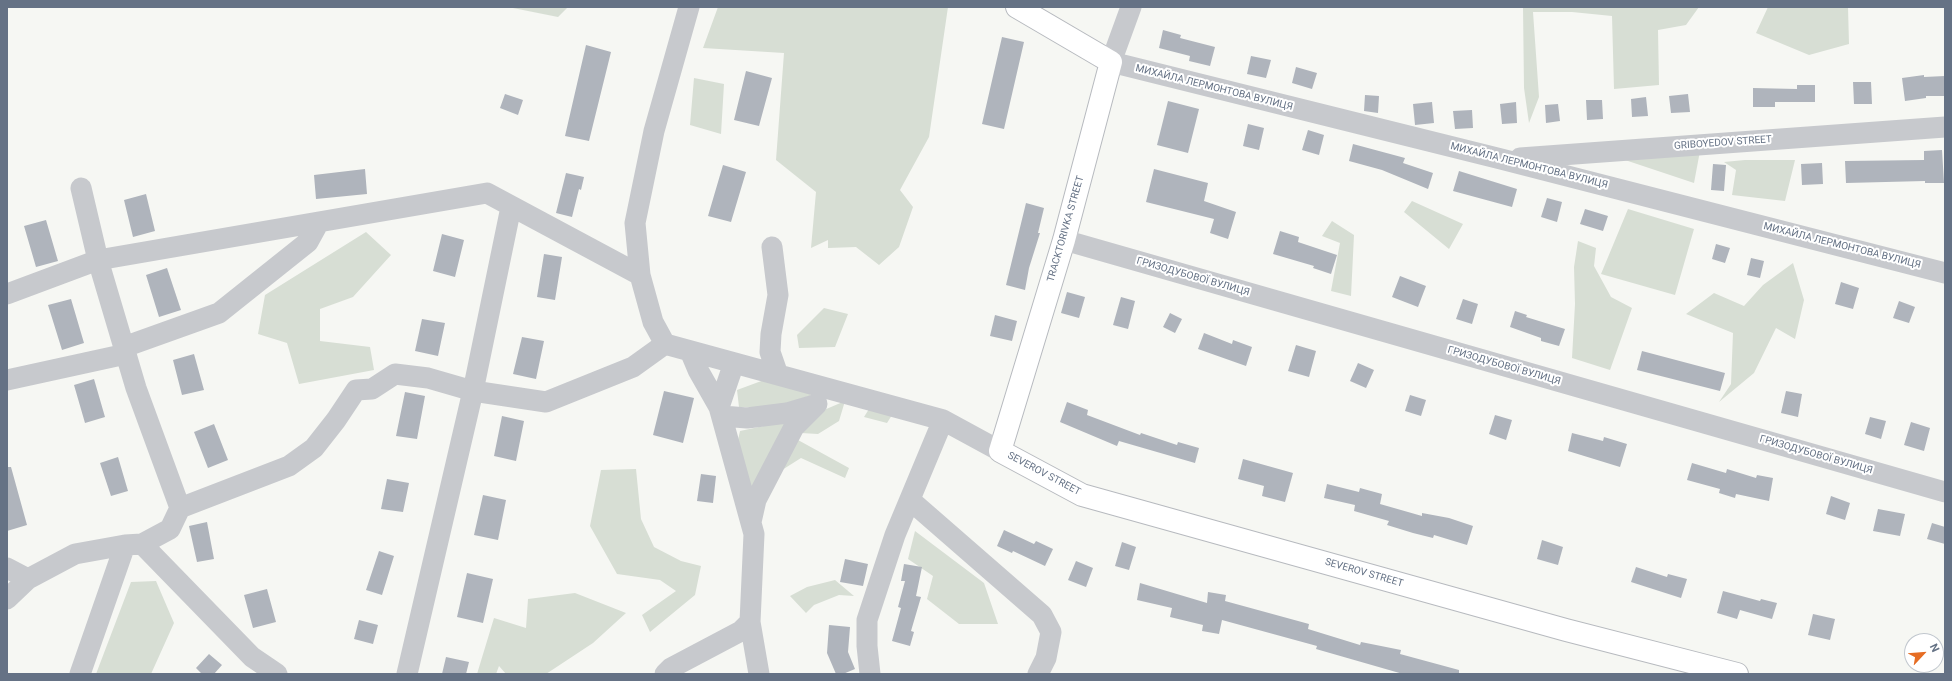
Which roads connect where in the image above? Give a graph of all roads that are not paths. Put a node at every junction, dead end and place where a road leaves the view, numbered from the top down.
1 (689, 7) edge
2 (1017, 7) edge
3 (1131, 7) edge
4 (1111, 62) junction
5 (1945, 127) edge
6 (1502, 159) junction
7 (81, 188) dead end
8 (511, 207) junction
9 (319, 222) junction
10 (1064, 240) junction
11 (772, 247) dead end
12 (98, 260) junction
13 (1945, 272) edge
14 (640, 275) junction
15 (7, 294) edge
16 (665, 344) junction
17 (125, 351) junction
18 (690, 351) junction
19 (734, 363) junction
20 (778, 375) junction
21 (7, 380) edge
22 (473, 391) junction
23 (847, 393) junction
24 (817, 404) junction
25 (720, 411) junction
26 (943, 420) junction
27 (1000, 451) junction
28 (1945, 492) edge
29 (910, 500) junction
30 (180, 508) junction
31 (751, 522) junction
32 (133, 544) junction
33 (7, 568) edge
34 (28, 579) junction
35 (7, 598) edge
36 (750, 622) junction
37 (80, 674) edge
38 (277, 674) edge
39 (407, 674) edge
40 (665, 674) edge
41 (760, 674) edge
42 (870, 674) edge
43 (1038, 674) edge
44 (1737, 674) edge

1 - 14 street
2 - 4 main road
3 - 4 street, TRACKTORIVKA STREET
4 - 6 street, МИХАЙЛА ЛЕРМОНТОВА ВУЛИЦЯ
4 - 10 main road, TRACKTORIVKA STREET
5 - 6 street, GRIBOYEDOV STREET
6 - 13 street, МИХАЙЛА ЛЕРМОНТОВА ВУЛИЦЯ
7 - 12 street
8 - 9 street
8 - 14 street
8 - 22 street
9 - 12 street
9 - 17 street
10 - 27 main road, TRACKTORIVKA STREET
10 - 28 street, ГРИЗОДУБОВОЇ ВУЛИЦЯ
11 - 20 street
12 - 15 street
12 - 17 street
14 - 16 street
16 - 18 street
16 - 22 street
17 - 21 street
17 - 30 street
18 - 19 street
18 - 25 street
19 - 20 street
19 - 25 street
20 - 23 street
22 - 30 street
22 - 39 street
23 - 24 street
23 - 26 street
24 - 25 street
24 - 31 street
25 - 31 street
26 - 27 street
26 - 29 street
27 - 44 main road, SEVEROV STREET
29 - 42 street
29 - 43 street
30 - 32 street
31 - 36 street
32 - 34 street
32 - 37 street
32 - 38 street
33 - 34 street
34 - 35 street
36 - 40 street
36 - 41 street

